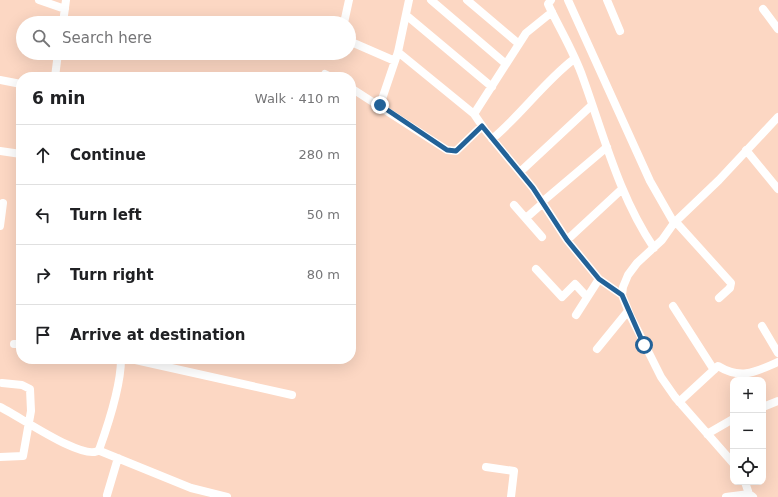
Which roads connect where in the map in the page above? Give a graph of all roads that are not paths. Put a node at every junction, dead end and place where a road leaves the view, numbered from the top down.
1 (39, 0) edge
2 (66, 0) edge
3 (349, 0) edge
4 (409, 0) edge
5 (431, 0) edge
6 (467, 0) edge
7 (551, 0) edge
8 (568, 0) edge
9 (607, 0) edge
10 (65, 9) junction
11 (762, 9) dead end
12 (552, 12) junction
13 (406, 15) junction
14 (64, 16) edge
15 (346, 16) edge
16 (778, 29) edge
17 (620, 31) dead end
18 (519, 44) junction
19 (356, 45) edge
20 (398, 52) junction
21 (57, 60) edge
22 (574, 60) junction
23 (395, 62) junction
24 (506, 64) junction
25 (56, 72) edge
26 (0, 80) edge
27 (16, 83) edge
28 (492, 87) junction
29 (356, 91) edge
30 (380, 105) junction
31 (592, 105) junction
32 (474, 114) junction
33 (778, 117) edge
34 (482, 126) junction
35 (492, 139) junction
36 (607, 147) junction
37 (746, 150) junction
38 (0, 151) edge
39 (16, 153) edge
40 (520, 172) junction
41 (622, 189) junction
42 (778, 189) edge
43 (543, 203) junction
44 (5, 204) edge
45 (514, 205) dead end
46 (526, 218) junction
47 (674, 222) junction
48 (0, 226) edge
49 (542, 237) dead end
50 (567, 240) junction
51 (654, 248) junction
52 (536, 269) dead end
53 (599, 279) junction
54 (622, 295) junction
55 (587, 297) junction
56 (719, 298) dead end
57 (673, 306) dead end
58 (628, 311) junction
59 (576, 315) dead end
60 (762, 326) dead end
61 (597, 349) dead end
62 (778, 353) edge
63 (778, 362) edge
64 (121, 364) edge
65 (153, 364) edge
66 (714, 370) junction
67 (2, 383) dead end
68 (292, 395) dead end
69 (778, 401) edge
70 (679, 402) junction
71 (766, 406) edge
72 (0, 407) edge
73 (730, 422) edge
74 (27, 424) junction
75 (707, 434) junction
76 (98, 450) junction
77 (0, 457) edge
78 (118, 458) junction
79 (730, 460) edge
80 (486, 467) dead end
81 (747, 485) edge
82 (107, 495) dead end
83 (752, 495) edge
84 (227, 497) edge
85 (511, 497) edge
86 (726, 497) edge

1 - 10 street
2 - 10 street
3 - 15 street
4 - 13 street
5 - 24 street
6 - 18 street
7 - 12 street
8 - 47 street
9 - 17 street
10 - 14 street
11 - 16 street
12 - 18 street
12 - 22 street
13 - 20 street
13 - 28 street
18 - 24 street
19 - 23 street
20 - 23 street
20 - 32 street
21 - 25 street
22 - 31 street
22 - 35 street
23 - 30 street
24 - 28 street
26 - 27 street
28 - 32 street
29 - 30 street
30 - 34 street
31 - 36 street
31 - 40 street
32 - 34 street
33 - 37 street
34 - 35 street
35 - 40 street
36 - 41 street
36 - 43 street
37 - 42 street
37 - 47 street
38 - 39 street
40 - 43 street
41 - 50 street
41 - 51 street
43 - 46 street
43 - 50 street
44 - 48 street
45 - 46 street
46 - 49 street
47 - 51 street
47 - 56 street
50 - 53 street
51 - 54 street
52 - 55 street
53 - 54 street
53 - 55 street
54 - 58 street
55 - 59 street
57 - 66 street
58 - 61 street
58 - 70 street
60 - 62 street
63 - 66 street
64 - 76 street
65 - 68 street
66 - 70 street
67 - 74 street
69 - 71 street
70 - 75 street
72 - 74 street
73 - 75 street
74 - 76 street
74 - 77 street
75 - 79 street
76 - 78 street
78 - 82 street
78 - 84 street
80 - 85 street
81 - 83 street
83 - 86 street

